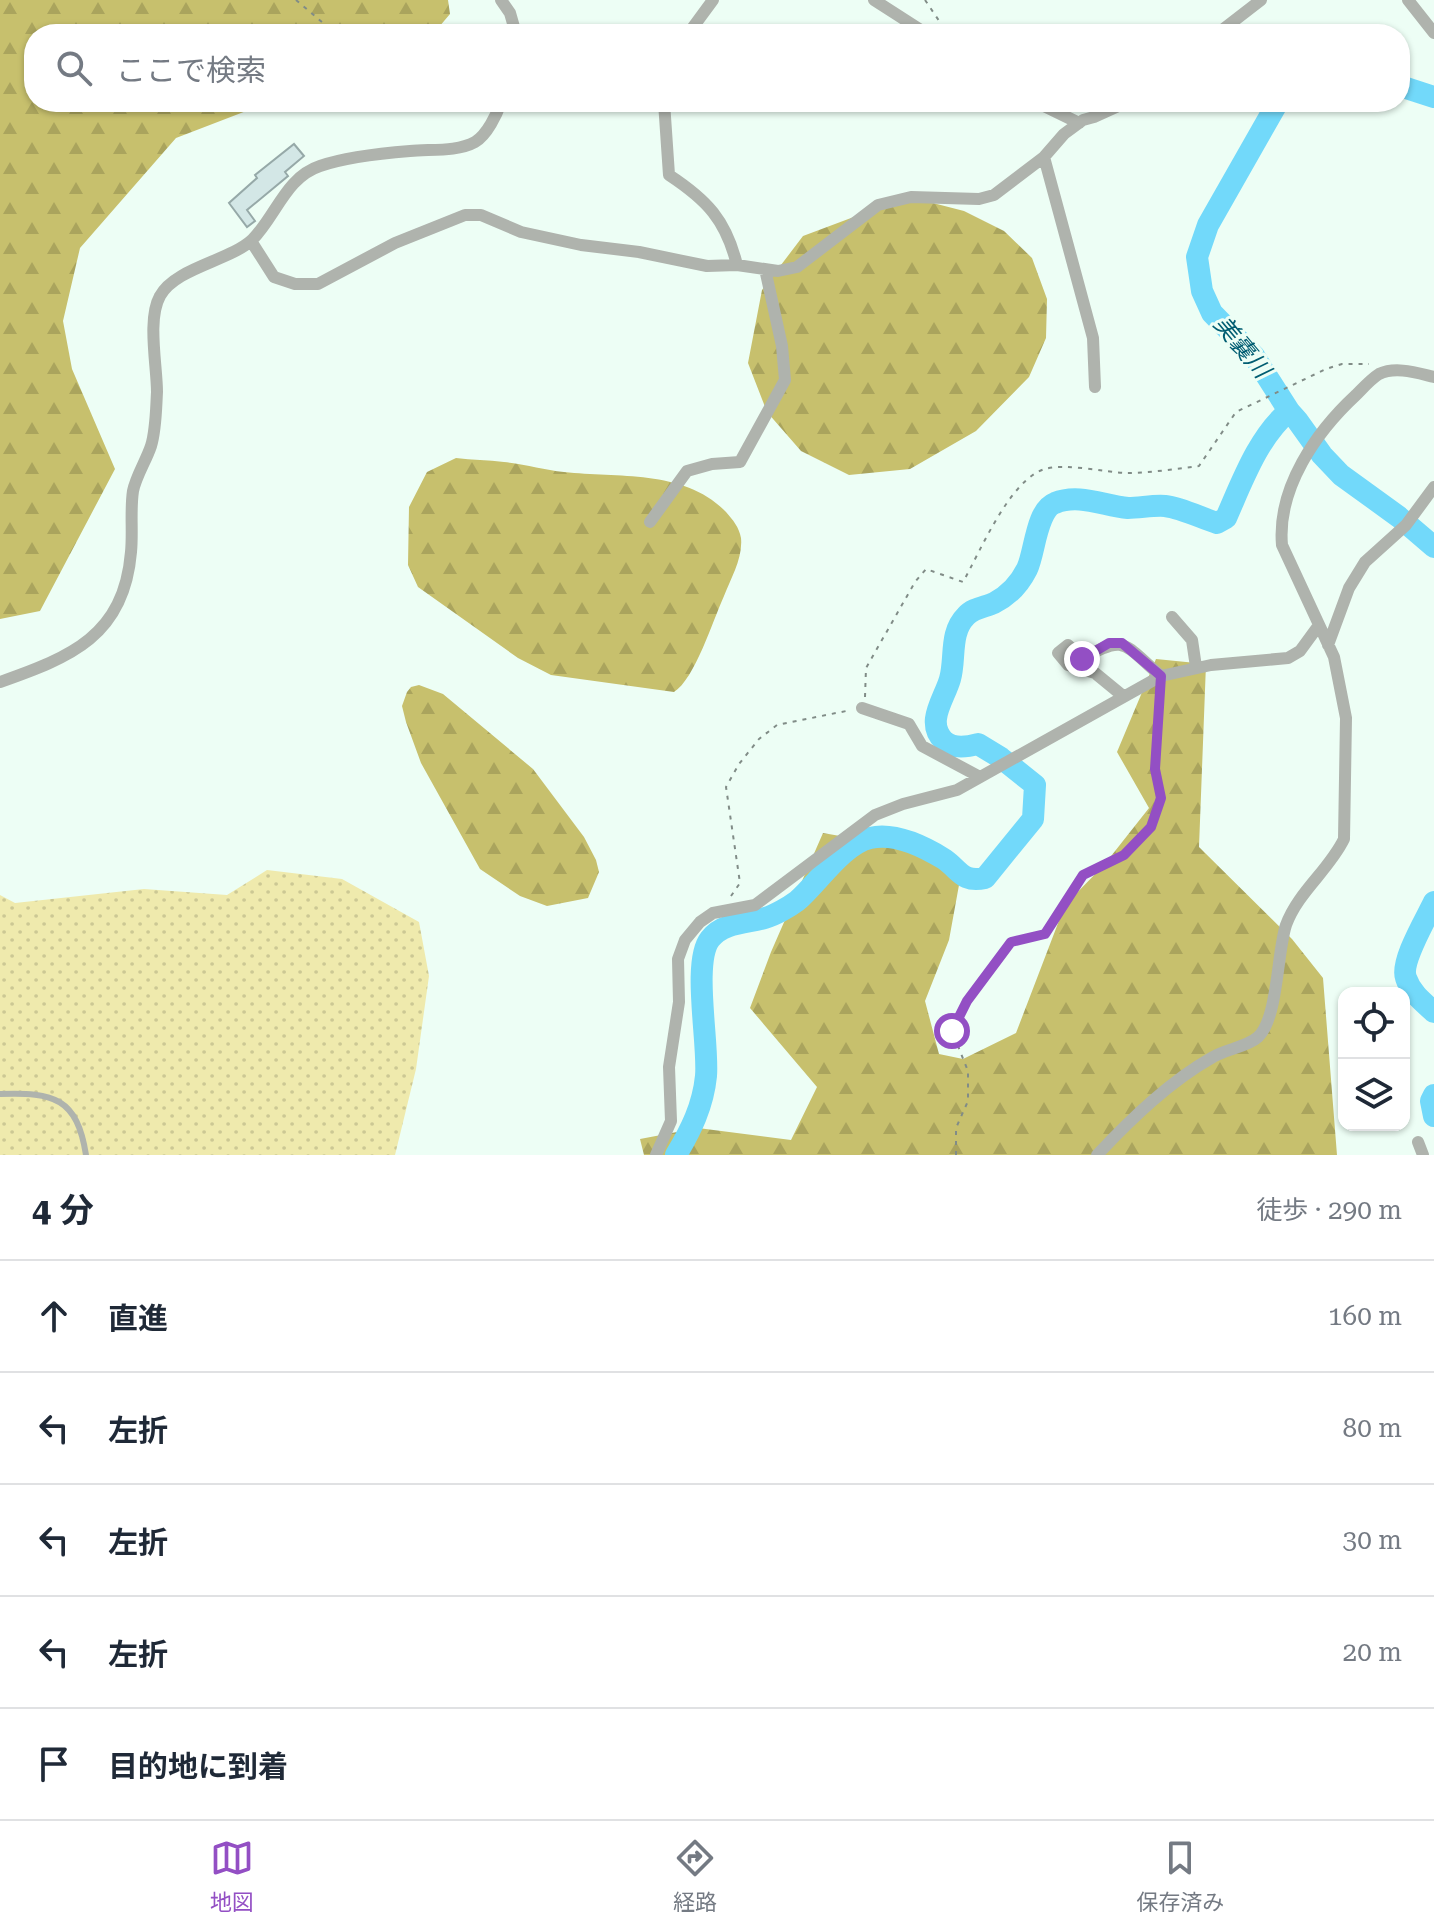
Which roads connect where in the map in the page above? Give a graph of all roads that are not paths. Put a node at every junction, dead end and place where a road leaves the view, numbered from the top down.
1 (501, 0) edge
2 (713, 0) edge
3 (874, 0) edge
4 (1261, 0) edge
5 (1408, 0) edge
6 (513, 24) edge
7 (695, 24) edge
8 (911, 24) edge
9 (1230, 24) edge
10 (1434, 33) edge
11 (496, 112) edge
12 (665, 112) edge
13 (1056, 112) edge
14 (1104, 112) edge
15 (1079, 123) junction
16 (1044, 157) junction
17 (251, 241) junction
18 (737, 265) junction
19 (765, 269) junction
20 (1434, 377) edge
21 (1095, 387) dead end
22 (1434, 487) edge
23 (650, 522) dead end
24 (1172, 617) dead end
25 (1319, 625) junction
26 (1328, 645) junction
27 (1196, 667) junction
28 (1161, 676) junction
29 (0, 682) edge
30 (1123, 696) junction
31 (862, 708) road end
32 (980, 777) junction
33 (0, 1094) edge
34 (1418, 1142) dead end
35 (86, 1155) edge
36 (656, 1155) edge
37 (1097, 1155) edge
38 (1423, 1155) edge

1 - 6 street
2 - 7 street
3 - 8 street
4 - 9 street
5 - 10 street
11 - 17 street
12 - 18 street
13 - 15 street
14 - 15 street
15 - 16 street
16 - 19 street
16 - 21 street
17 - 18 street
17 - 29 street
18 - 19 street
19 - 23 street
20 - 25 street
22 - 26 street
24 - 27 street
25 - 26 street
25 - 27 street
26 - 37 street
27 - 28 street
28 - 30 street
28 - 30 street
30 - 32 street
31 - 32 street
32 - 36 street
33 - 35 lane
34 - 38 street

